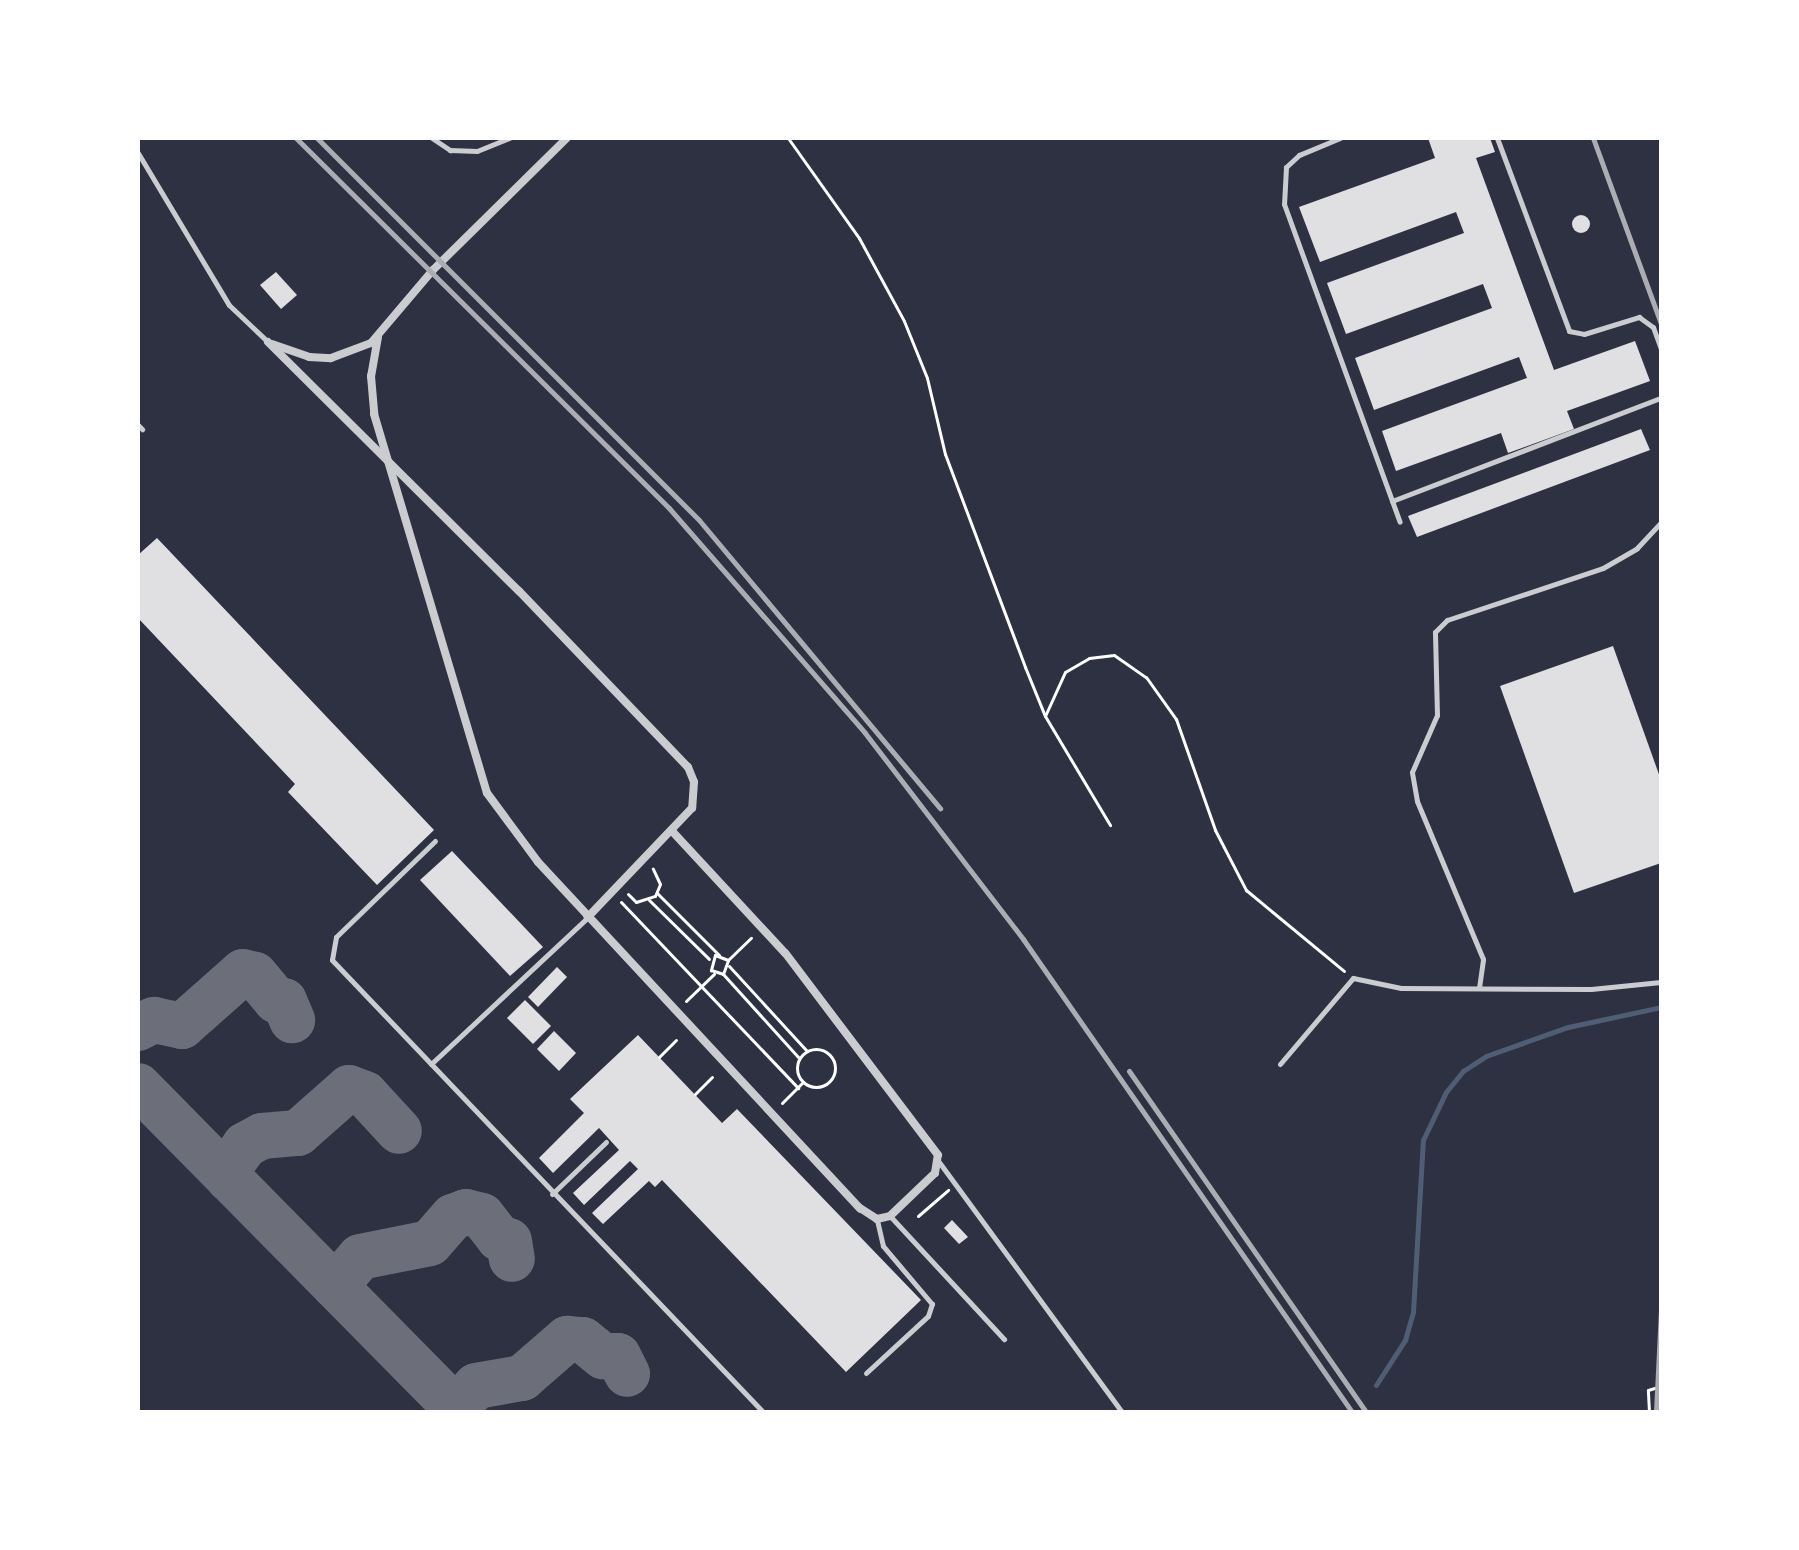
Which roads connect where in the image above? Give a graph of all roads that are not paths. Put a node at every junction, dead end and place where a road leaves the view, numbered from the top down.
1 (432, 138) edge
2 (509, 138) edge
3 (567, 138) edge
4 (1340, 138) edge
5 (1497, 138) edge
6 (138, 153) edge
7 (378, 337) junction
8 (268, 342) junction
9 (1661, 349) edge
10 (1661, 398) edge
11 (395, 471) junction
12 (1392, 501) junction
13 (1400, 522) dead end
14 (1661, 522) edge
15 (672, 831) junction
16 (435, 841) dead end
17 (588, 917) junction
18 (1661, 982) edge
19 (1479, 988) junction
20 (431, 1064) junction
21 (1280, 1064) dead end
22 (606, 1142) dead end
23 (939, 1162) junction
24 (552, 1194) junction
25 (890, 1216) junction
26 (877, 1219) junction
27 (1004, 1339) dead end
28 (866, 1373) dead end
29 (763, 1412) edge
30 (1122, 1412) edge

1 - 2 lane
3 - 7 street
4 - 12 lane
5 - 9 lane
6 - 8 lane
7 - 8 street
7 - 11 street
8 - 11 street
10 - 12 lane
11 - 15 street
11 - 17 street
12 - 13 lane
14 - 19 lane
15 - 17 street
15 - 23 street
16 - 20 lane
17 - 20 lane
17 - 26 street
18 - 19 lane
19 - 21 lane
20 - 24 lane
22 - 24 lane
23 - 25 street
23 - 30 lane
24 - 29 lane
25 - 26 street
25 - 27 lane
26 - 28 lane

